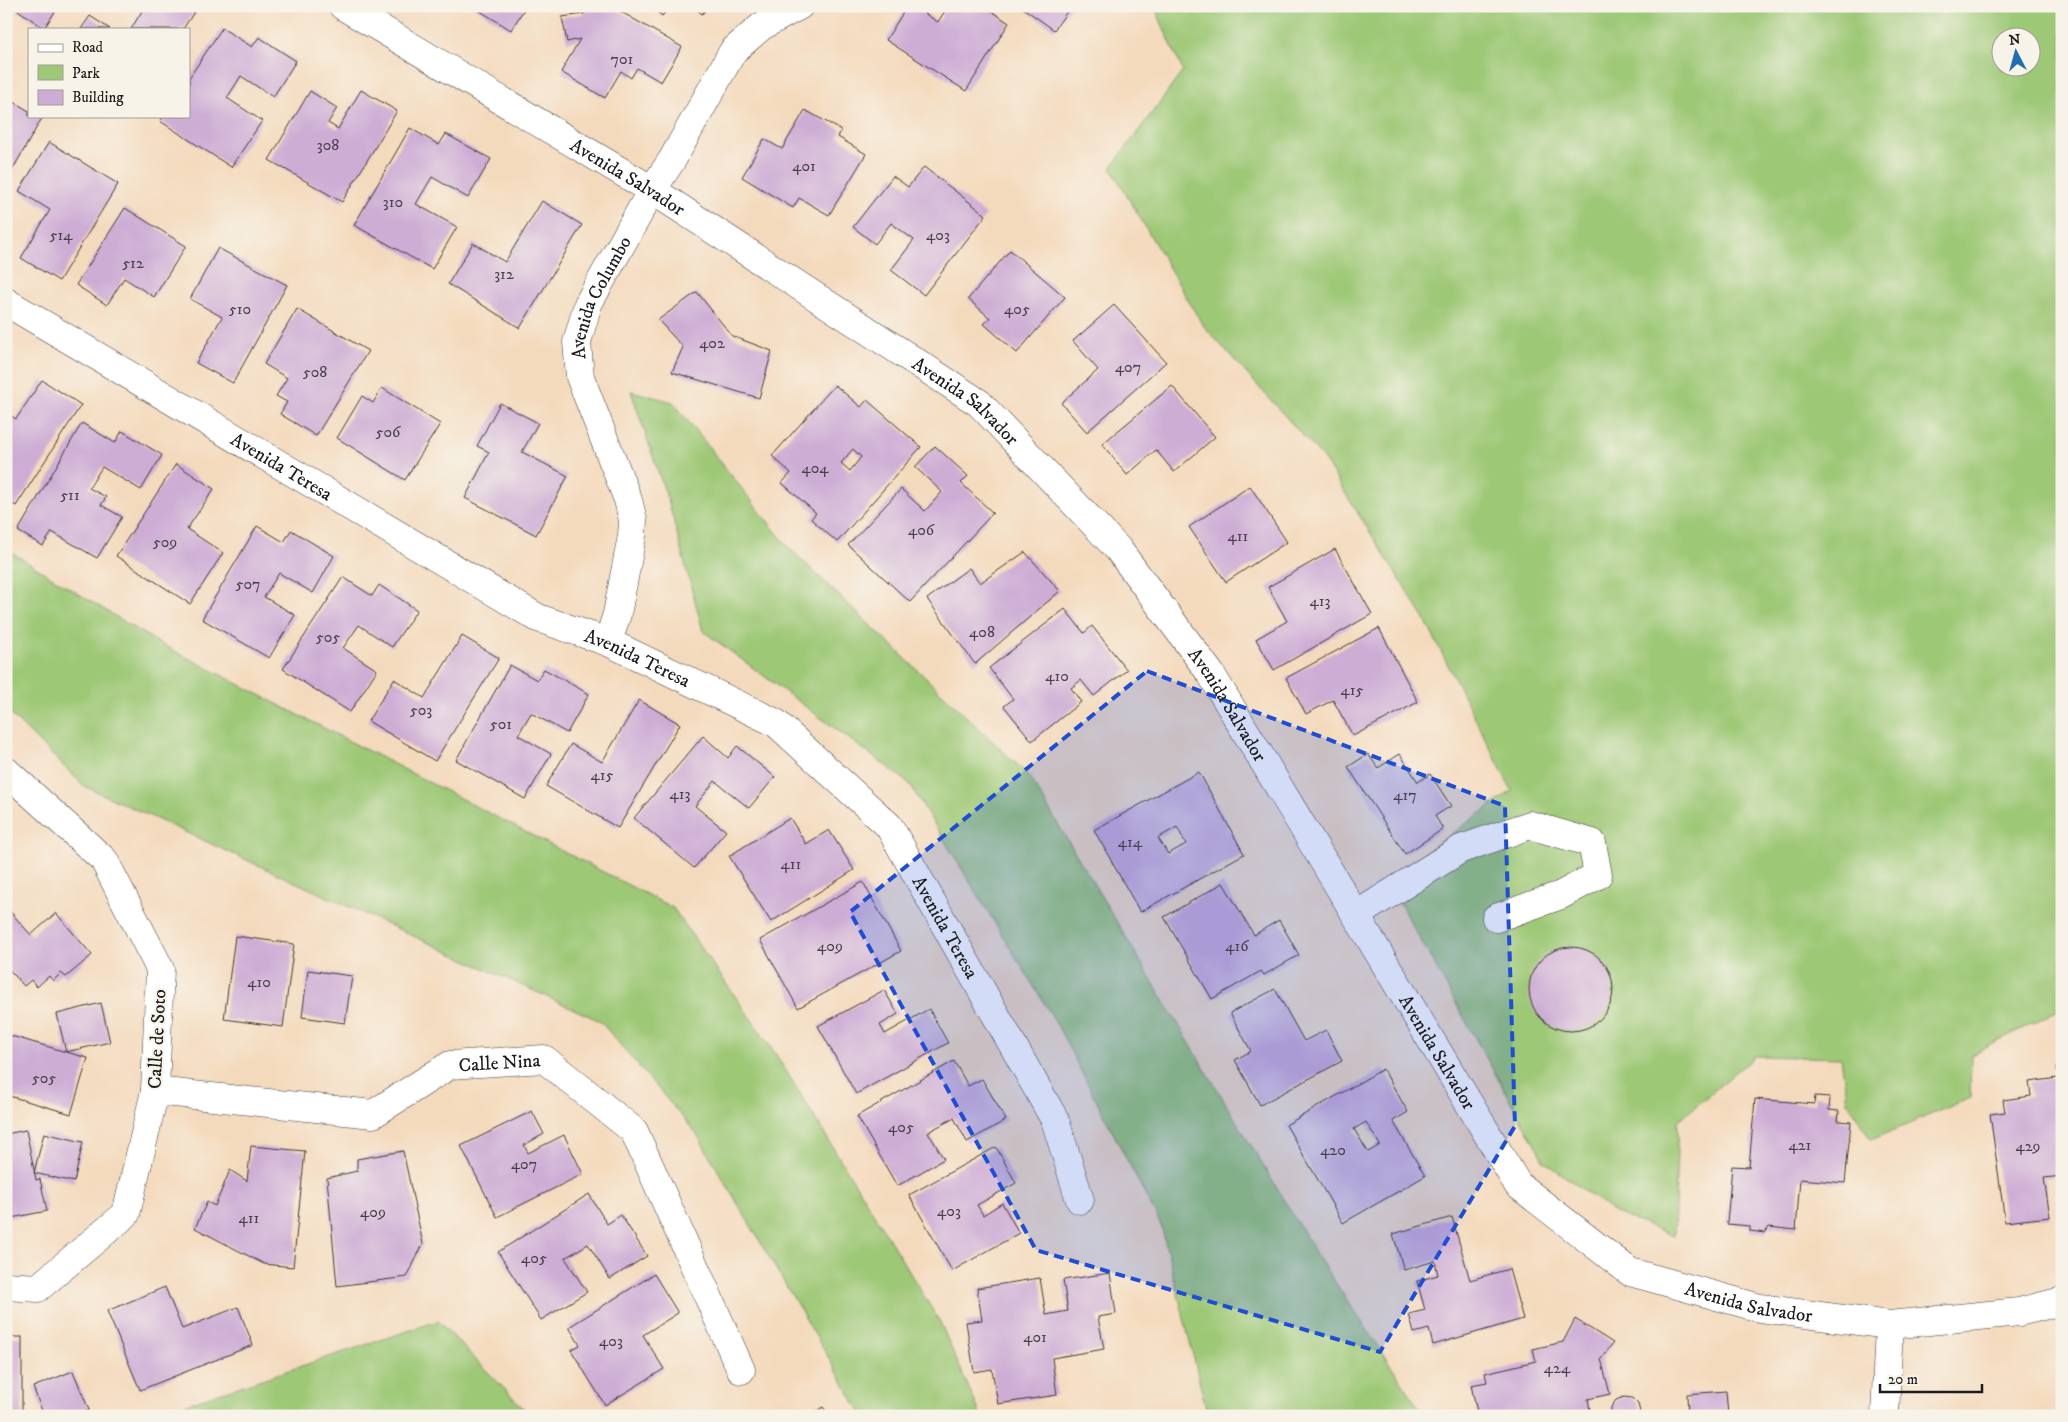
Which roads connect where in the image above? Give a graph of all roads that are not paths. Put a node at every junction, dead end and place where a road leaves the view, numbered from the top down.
1 (343, 6) edge
2 (799, 6) edge
3 (652, 190) junction
4 (6, 302) edge
5 (608, 642) junction
6 (6, 771) edge
7 (1356, 915) junction
8 (1496, 918) dead end
9 (155, 1091) junction
10 (1080, 1200) dead end
11 (6, 1286) edge
12 (2062, 1301) edge
13 (1889, 1325) junction
14 (741, 1370) dead end
15 (1885, 1416) edge

1 - 3 street, Avenida Salvador
2 - 3 street, Avenida Columbo
3 - 5 street, Avenida Columbo
3 - 7 street, Avenida Salvador
4 - 5 street, Avenida Teresa
5 - 10 street, Avenida Teresa
6 - 9 street, Calle de Soto
7 - 8 street
7 - 13 street, Avenida Salvador
9 - 11 street, Calle de Soto
9 - 14 street, Calle Nina
12 - 13 street, Avenida Salvador
13 - 15 street

